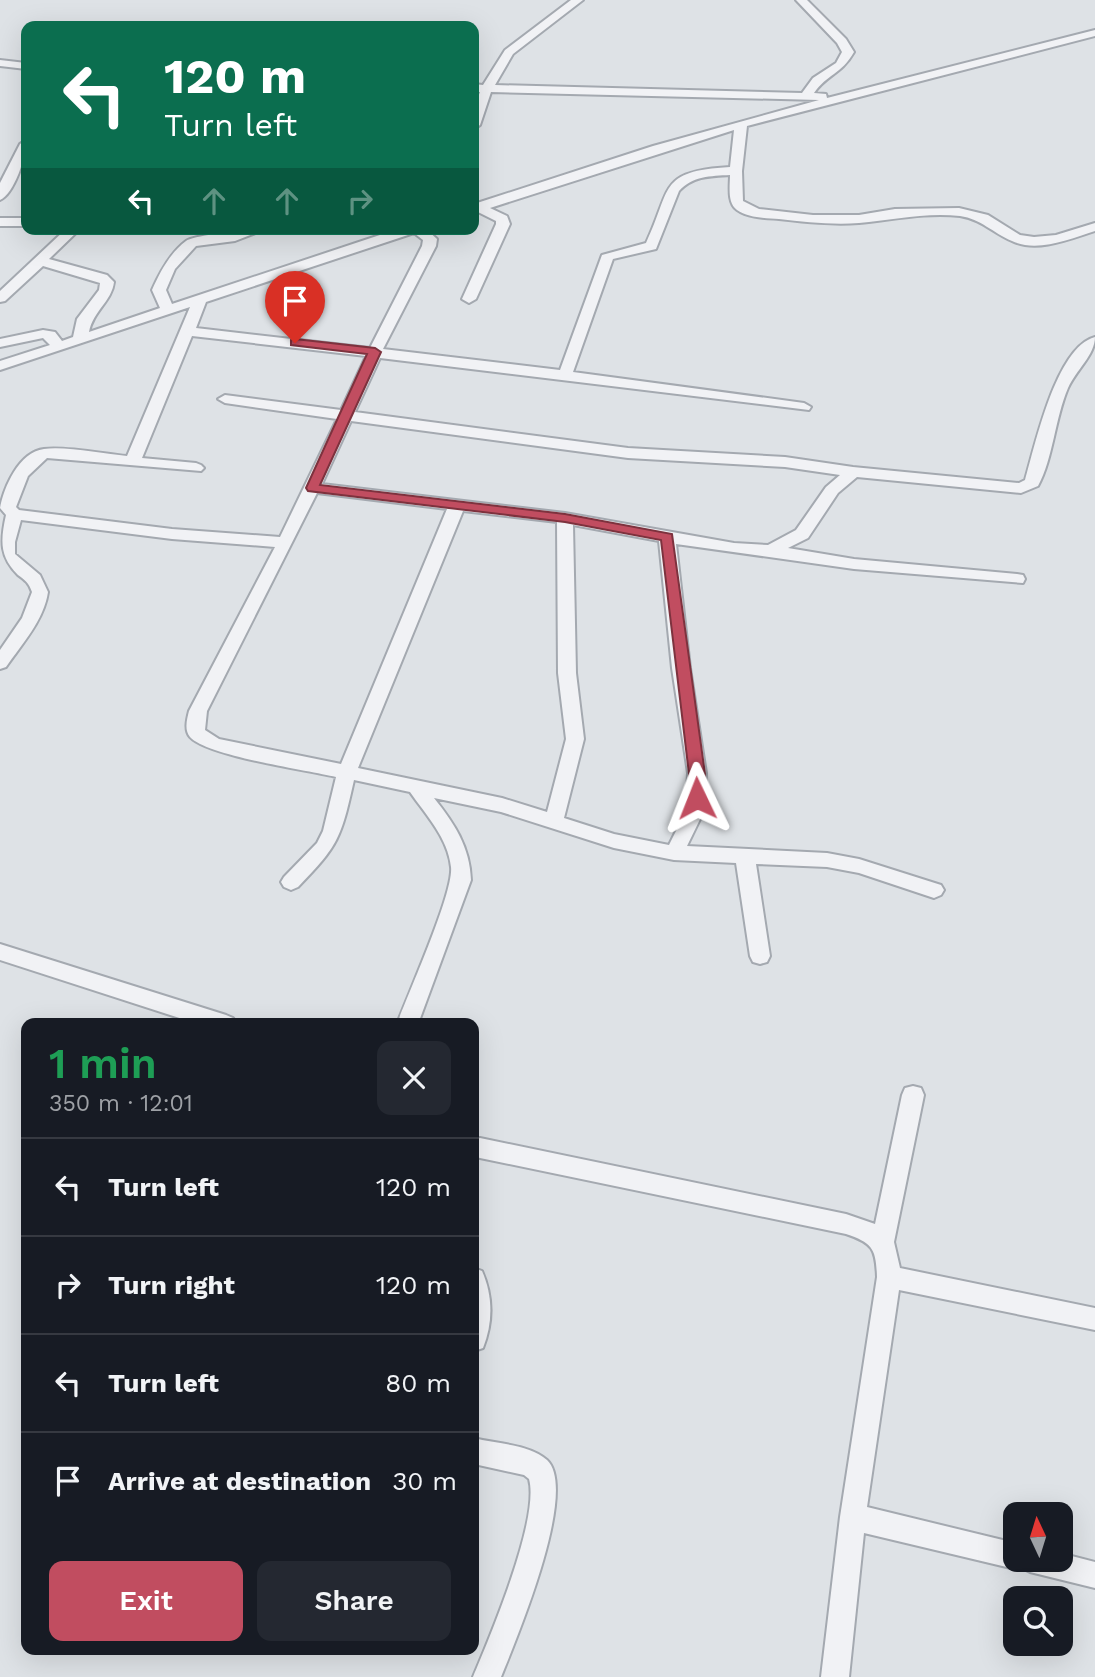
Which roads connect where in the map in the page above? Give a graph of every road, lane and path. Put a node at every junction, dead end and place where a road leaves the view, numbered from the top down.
1 (578, 0) edge
2 (801, 0) edge
3 (1095, 33) edge
4 (0, 63) edge
5 (21, 65) edge
6 (481, 88) edge
7 (805, 97) junction
8 (845, 98) junction
9 (741, 124) junction
10 (21, 164) edge
11 (736, 171) junction
12 (0, 196) edge
13 (479, 207) edge
14 (479, 209) edge
15 (0, 222) edge
16 (21, 222) edge
17 (1095, 227) edge
18 (68, 235) edge
19 (241, 235) edge
20 (394, 235) edge
21 (425, 235) edge
22 (41, 261) junction
23 (0, 298) edge
24 (201, 298) junction
25 (469, 299) dead end
26 (167, 309) junction
27 (188, 331) junction
28 (79, 339) junction
29 (1095, 341) edge
30 (0, 343) edge
31 (58, 346) junction
32 (375, 352) junction
33 (0, 366) edge
34 (565, 375) junction
35 (225, 399) dead end
36 (804, 407) dead end
37 (346, 415) junction
38 (133, 461) junction
39 (196, 468) dead end
40 (853, 472) junction
41 (312, 488) junction
42 (457, 505) junction
43 (14, 514) junction
44 (565, 518) junction
45 (667, 537) junction
46 (284, 542) junction
47 (771, 550) junction
48 (1017, 579) dead end
49 (0, 663) edge
50 (346, 774) junction
51 (416, 787) junction
52 (554, 821) junction
53 (674, 853) junction
54 (745, 856) junction
55 (291, 882) dead end
56 (934, 890) dead end
57 (0, 952) edge
58 (760, 956) dead end
59 (207, 1018) edge
60 (409, 1018) edge
61 (913, 1095) dead end
62 (480, 1148) dead end
63 (883, 1241) junction
64 (889, 1276) junction
65 (1095, 1319) edge
66 (479, 1452) edge
67 (853, 1517) junction
68 (1003, 1553) edge
69 (1073, 1570) edge
70 (1095, 1575) edge
71 (487, 1677) edge
72 (835, 1677) edge

1 - 6 street
2 - 7 street
3 - 8 street
4 - 5 street
6 - 7 street
7 - 8 street
8 - 9 street
9 - 11 street
9 - 13 street
10 - 12 street
11 - 17 street
11 - 34 street
14 - 25 street
15 - 16 street
18 - 22 street
19 - 26 street
20 - 24 street
21 - 32 street
22 - 23 street
22 - 28 street
24 - 26 street
24 - 27 street
26 - 28 street
27 - 32 street
27 - 38 street
28 - 31 street
29 - 40 street
30 - 31 street
31 - 33 street
32 - 34 street
32 - 37 street
34 - 36 street
35 - 37 street
37 - 40 street
37 - 41 street
38 - 39 street
38 - 43 street
40 - 47 street
41 - 42 street
41 - 46 street
42 - 44 street
42 - 50 street
43 - 46 street
43 - 49 street
44 - 45 street
44 - 52 street
45 - 47 street
45 - 53 street
46 - 50 street
47 - 48 street
50 - 51 street
50 - 55 street
51 - 52 street
51 - 60 street
52 - 53 street
53 - 54 street
54 - 56 street
54 - 58 street
57 - 59 street
61 - 63 street
62 - 63 street
63 - 64 street
64 - 65 street
64 - 67 street
66 - 71 street
67 - 68 street
67 - 72 street
69 - 70 street

